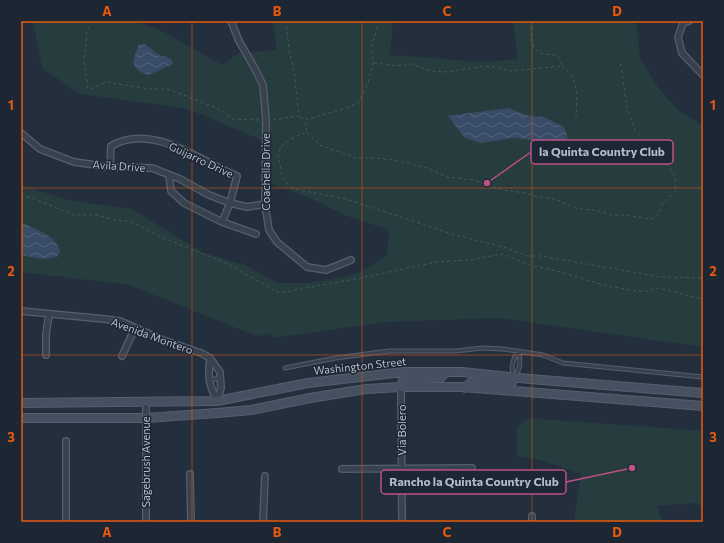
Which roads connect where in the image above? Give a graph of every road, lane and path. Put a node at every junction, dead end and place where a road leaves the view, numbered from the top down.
1 (92, 21) edge
2 (231, 21) edge
3 (286, 21) edge
4 (379, 21) edge
5 (531, 21) edge
6 (689, 21) edge
7 (620, 60) dead end
8 (373, 63) junction
9 (562, 66) junction
10 (703, 75) edge
11 (299, 116) junction
12 (576, 119) dead end
13 (266, 120) junction
14 (305, 120) junction
15 (307, 132) junction
16 (21, 133) edge
17 (110, 166) junction
18 (170, 175) junction
19 (21, 198) edge
20 (230, 203) junction
21 (264, 204) junction
22 (222, 222) junction
23 (256, 234) dead end
24 (351, 260) dead end
25 (703, 278) edge
26 (703, 299) edge
27 (21, 311) edge
28 (49, 314) junction
29 (135, 328) junction
30 (518, 351) junction
31 (46, 355) dead end
32 (122, 356) dead end
33 (210, 358) junction
34 (285, 368) dead end
35 (447, 372) junction
36 (514, 377) junction
37 (703, 377) edge
38 (220, 378) junction
39 (209, 380) junction
40 (401, 387) junction
41 (465, 388) junction
42 (703, 393) edge
43 (217, 401) junction
44 (146, 403) junction
45 (21, 404) edge
46 (703, 406) edge
47 (21, 418) edge
48 (146, 418) junction
49 (66, 441) dead end
50 (402, 468) junction
51 (472, 468) dead end
52 (342, 469) dead end
53 (190, 474) dead end
54 (264, 476) dead end
55 (532, 516) dead end
56 (66, 522) edge
57 (146, 522) edge
58 (191, 522) edge
59 (263, 522) edge
60 (402, 522) edge
61 (532, 522) edge

1 - 13 path
2 - 13 street, Coachella Drive
3 - 11 path
4 - 8 path
5 - 9 path
6 - 10 street
7 - 15 path
8 - 9 path
8 - 14 path
9 - 12 path
11 - 13 path
11 - 14 path
13 - 21 street, Coachella Drive
14 - 15 path
15 - 25 path
16 - 17 street, Avila Drive
17 - 18 street, Avila Drive
17 - 20 street, Guijarro Drive
18 - 20 street, Avila Drive
18 - 22 street
19 - 26 path
20 - 21 street, Avila Drive
20 - 22 street
21 - 24 street, Coachella Drive
22 - 23 street
27 - 28 street, Avenida Montero
28 - 29 street, Avenida Montero
28 - 31 street
29 - 32 street
29 - 33 street, Avenida Montero
30 - 34 lane
30 - 36 lane
30 - 36 lane
30 - 37 lane
33 - 38 street
33 - 39 street
35 - 36 main road, Washington Street
35 - 40 main road
35 - 43 main road, Washington Street
36 - 41 main road
36 - 42 main road, Washington Street
38 - 39 lane
38 - 43 street
39 - 43 street
40 - 41 main road
40 - 48 main road
40 - 50 street, Via Bolero
41 - 46 main road
43 - 44 main road, Washington Street
44 - 45 main road, Washington Street
44 - 48 street, Sagebrush Avenue
47 - 48 main road
48 - 57 street, Sagebrush Avenue
49 - 56 street
50 - 51 street
50 - 52 street
50 - 60 street, Via Bolero
53 - 58 street
54 - 59 street
55 - 61 street

